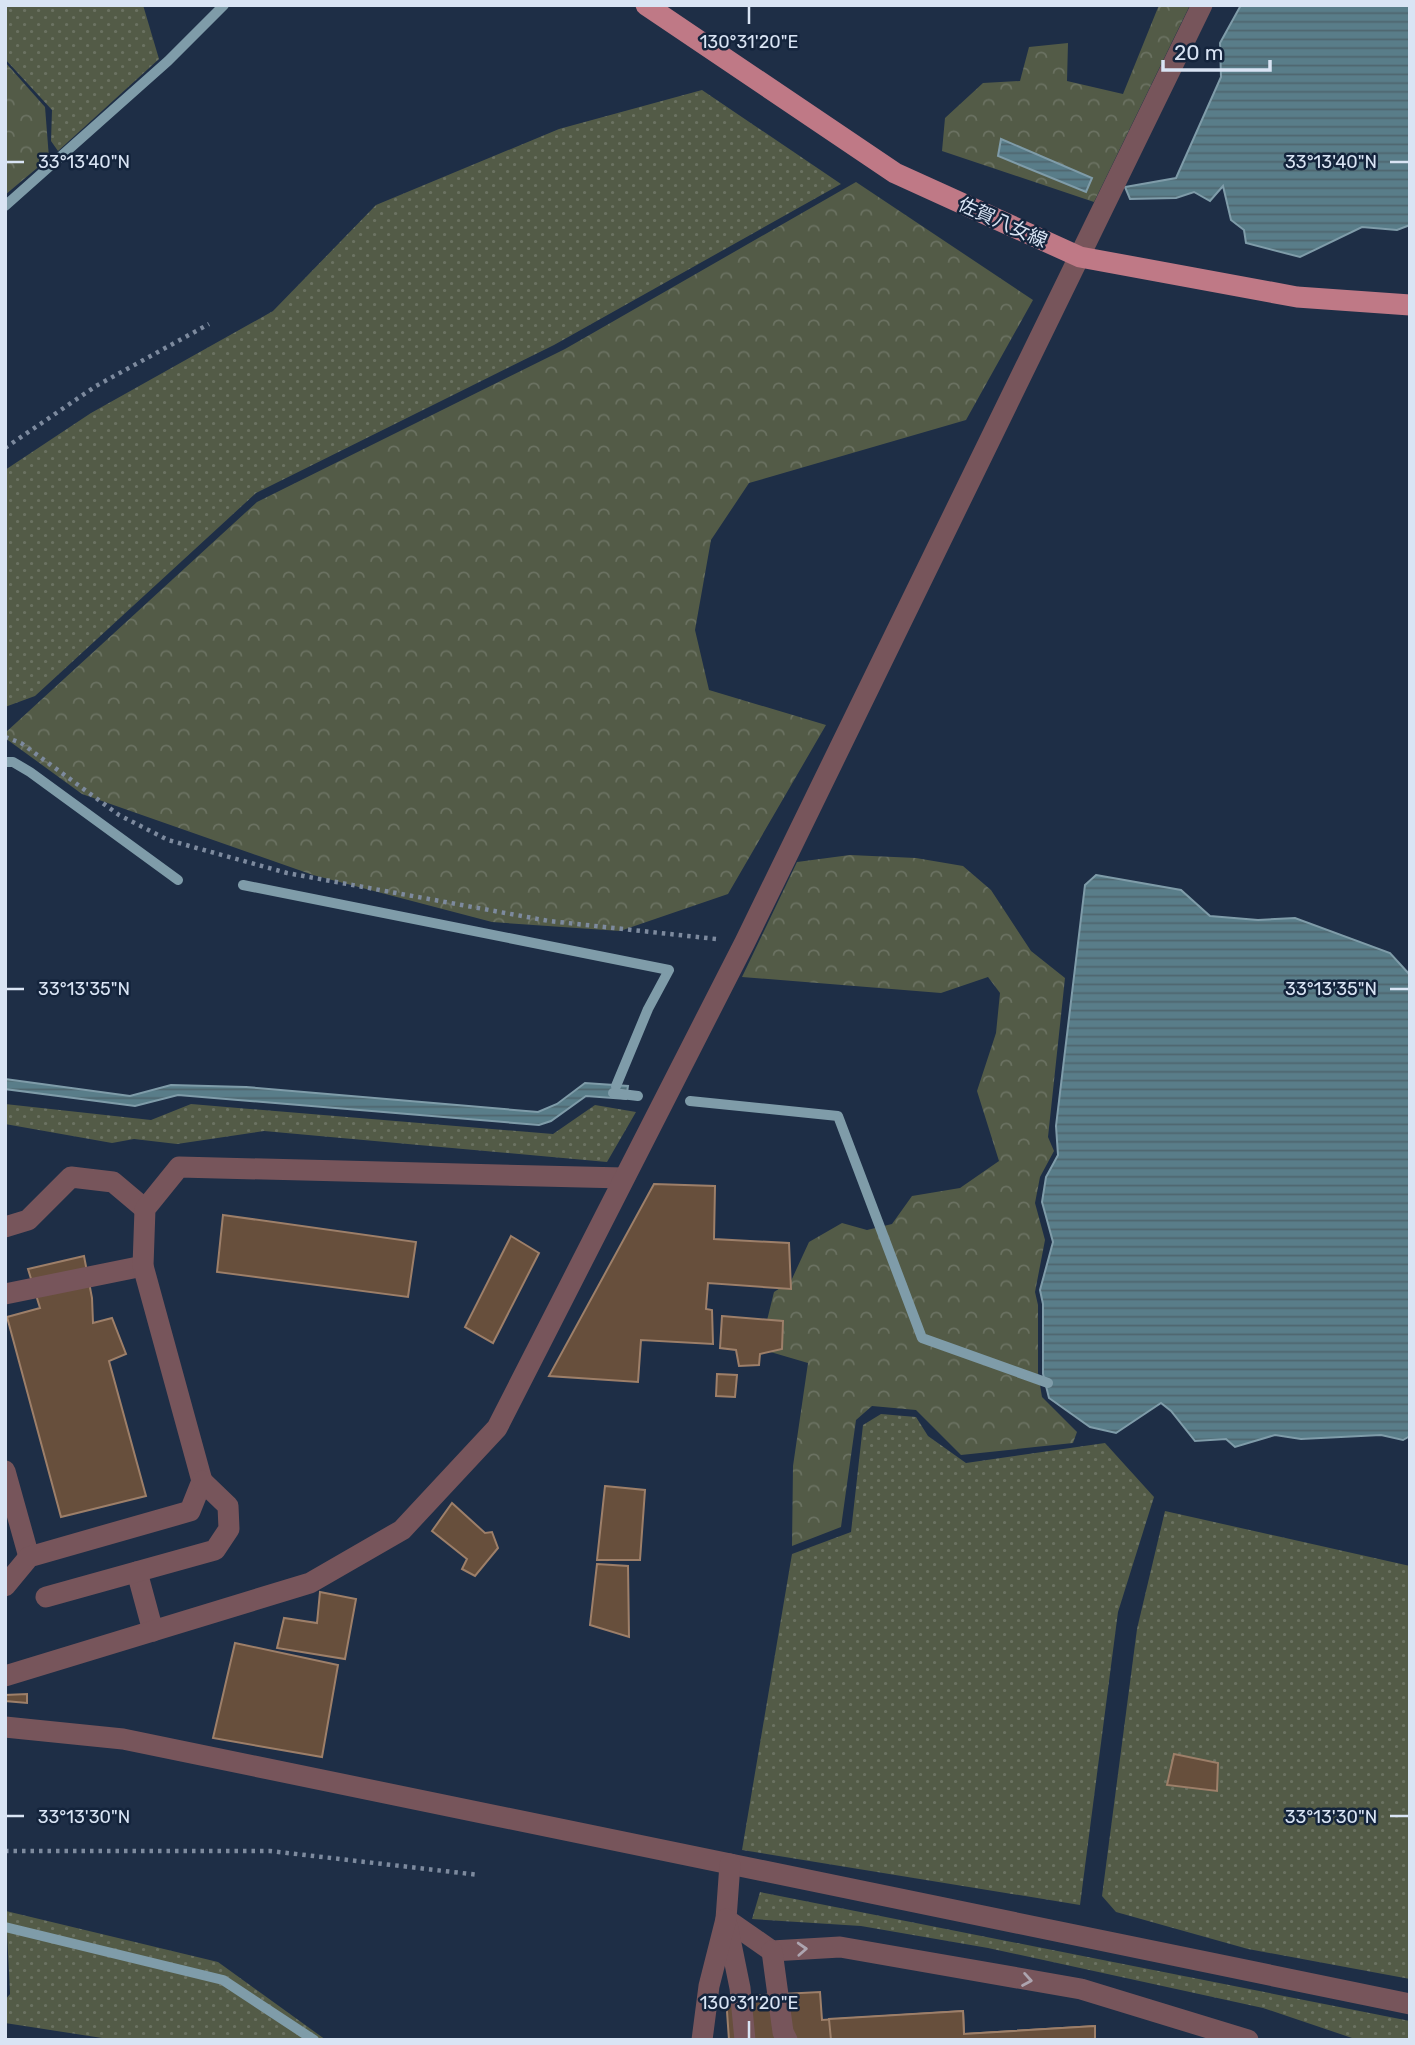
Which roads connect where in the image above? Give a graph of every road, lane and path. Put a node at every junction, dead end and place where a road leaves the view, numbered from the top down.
1 (646, 5) edge
2 (1202, 5) edge
3 (1080, 257) junction
4 (1410, 306) edge
5 (209, 324) dead end
6 (5, 448) edge
7 (5, 737) edge
8 (745, 942) junction
9 (624, 1178) junction
10 (145, 1209) junction
11 (5, 1227) edge
12 (144, 1266) junction
13 (5, 1294) edge
14 (5, 1471) edge
15 (202, 1481) junction
16 (29, 1557) junction
17 (137, 1572) junction
18 (5, 1586) edge
19 (46, 1597) dead end
20 (153, 1631) junction
21 (5, 1675) edge
22 (5, 1727) edge
23 (5, 1851) edge
24 (730, 1864) junction
25 (479, 1875) dead end
26 (726, 1919) junction
27 (772, 1951) junction
28 (1410, 2004) edge
29 (702, 2040) edge
30 (745, 2040) edge
31 (787, 2040) edge
32 (1248, 2040) edge

1 - 3 main road, 佐賀八女線
2 - 3 street
3 - 4 main road, 佐賀八女線
3 - 8 street
5 - 6 path
7 - 8 path
8 - 9 street
9 - 10 street
9 - 20 street
10 - 11 street
10 - 12 street
12 - 13 street
12 - 15 street
14 - 16 street
15 - 16 street
15 - 17 street
16 - 18 street
17 - 19 street
17 - 20 street
20 - 21 street
22 - 24 street
23 - 25 path
24 - 26 street
24 - 28 street
26 - 27 street
26 - 29 street
26 - 30 street
27 - 31 street
27 -> 32 street

